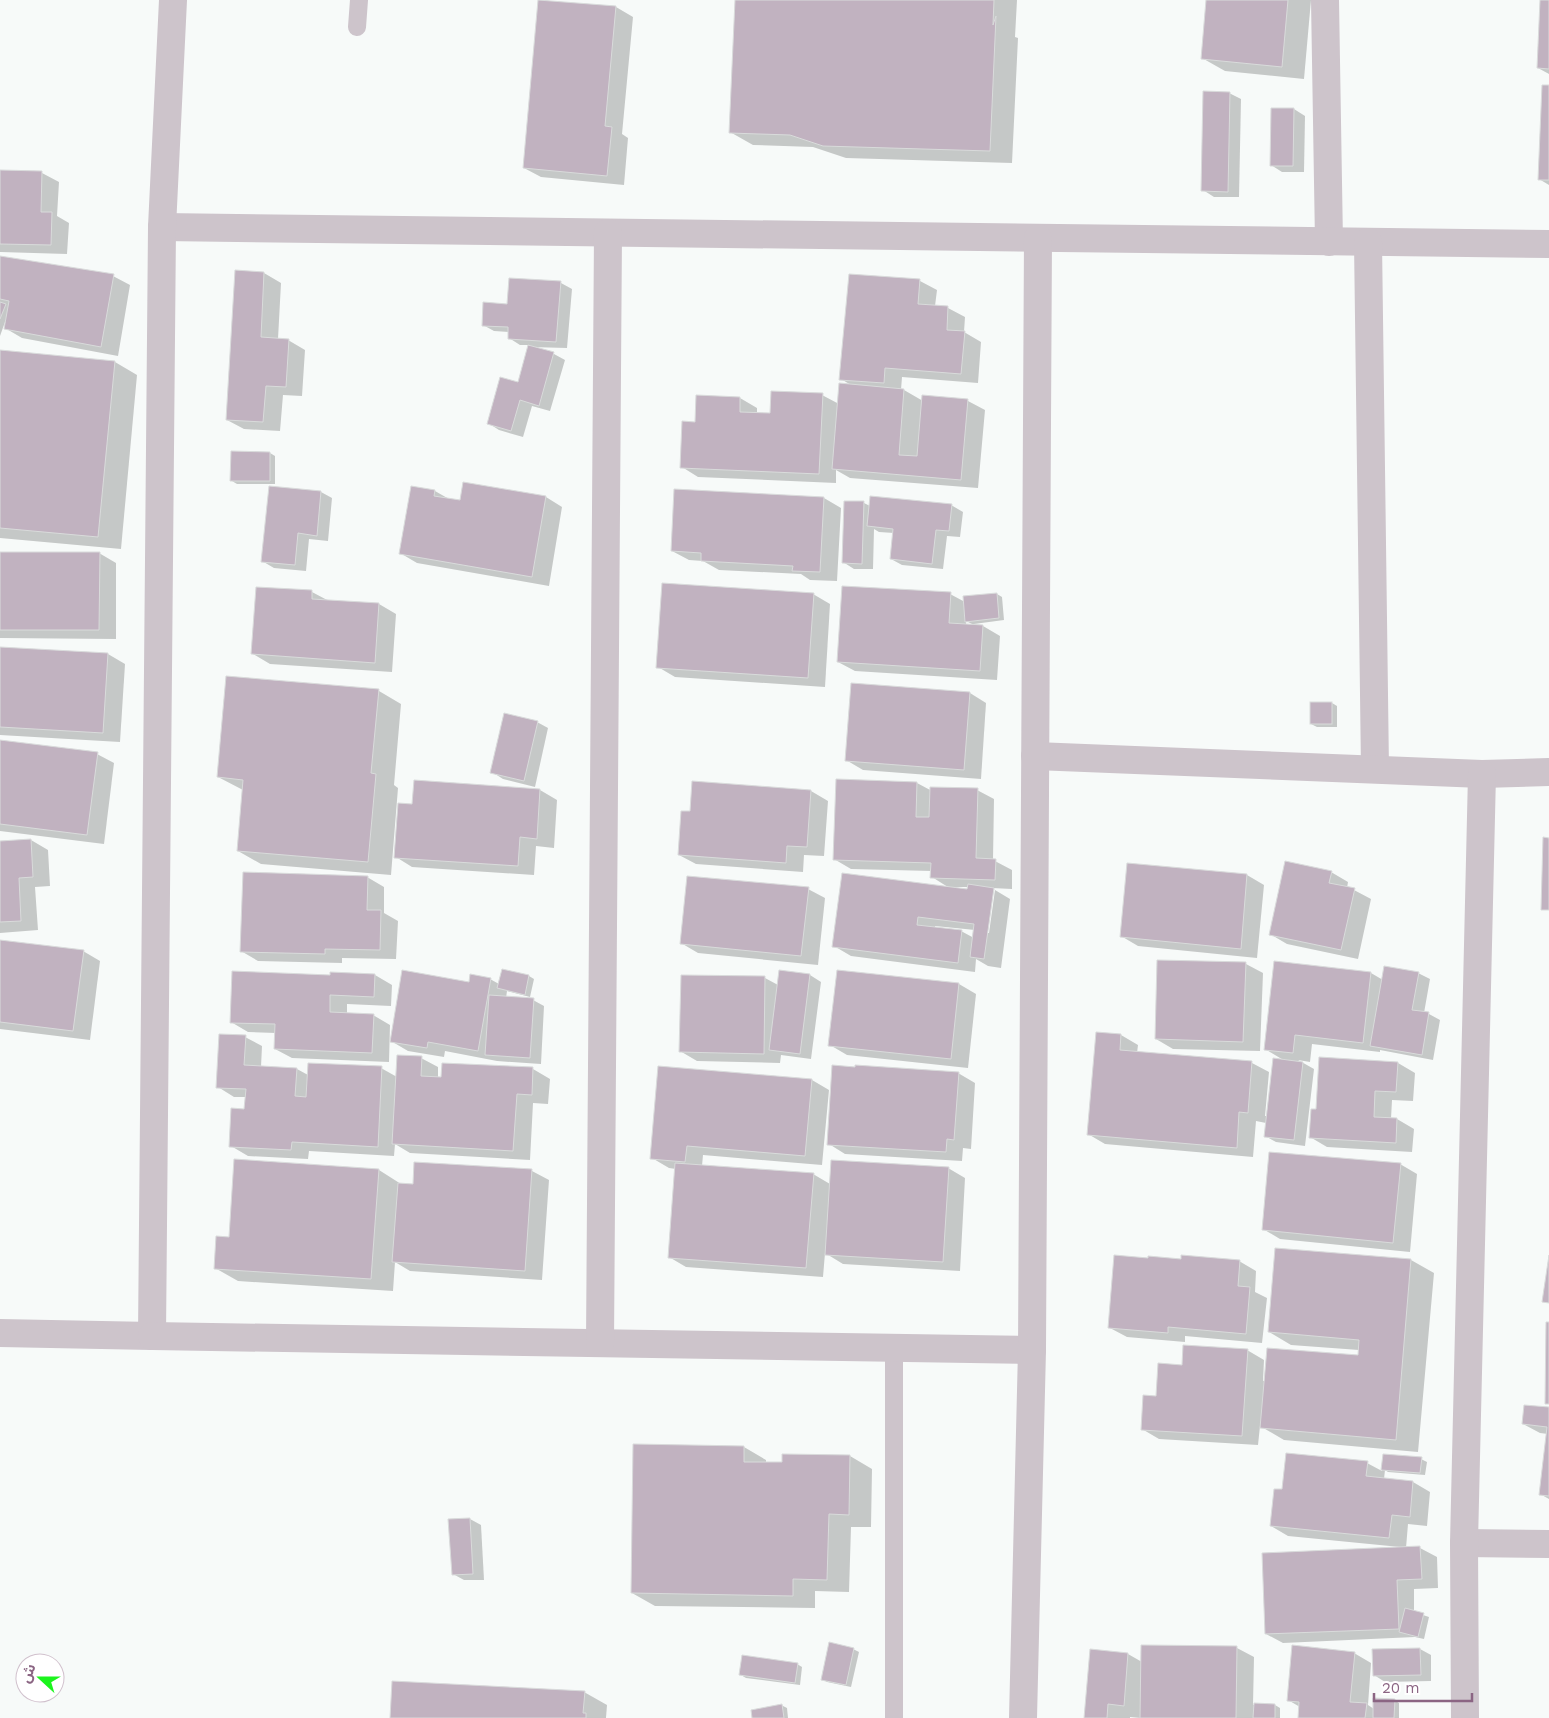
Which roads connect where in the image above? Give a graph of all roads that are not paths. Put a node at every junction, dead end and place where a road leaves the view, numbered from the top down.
1 (173, 0) edge
2 (359, 0) edge
3 (1324, 0) edge
4 (357, 27) dead end
5 (162, 228) junction
6 (608, 233) junction
7 (1038, 238) junction
8 (1329, 242) junction
9 (1368, 242) junction
10 (1549, 244) edge
11 (1035, 756) junction
12 (1375, 769) junction
13 (1549, 772) edge
14 (1482, 774) junction
15 (0, 1333) edge
16 (152, 1336) junction
17 (600, 1343) junction
18 (894, 1348) junction
19 (1032, 1350) junction
20 (1464, 1543) junction
21 (1549, 1544) edge
22 (894, 1718) edge
23 (1023, 1718) edge
24 (1465, 1718) edge

1 - 5 street
2 - 4 lane
3 - 8 street
5 - 6 street
5 - 16 street
6 - 7 street
6 - 17 street
7 - 8 street
7 - 11 street
8 - 9 street
9 - 10 street
9 - 12 street
11 - 12 street
11 - 19 street
12 - 14 street
13 - 14 street
14 - 20 street
15 - 16 street
16 - 17 street
17 - 18 street
18 - 19 street
18 - 22 lane
19 - 23 street
20 - 21 street
20 - 24 street

